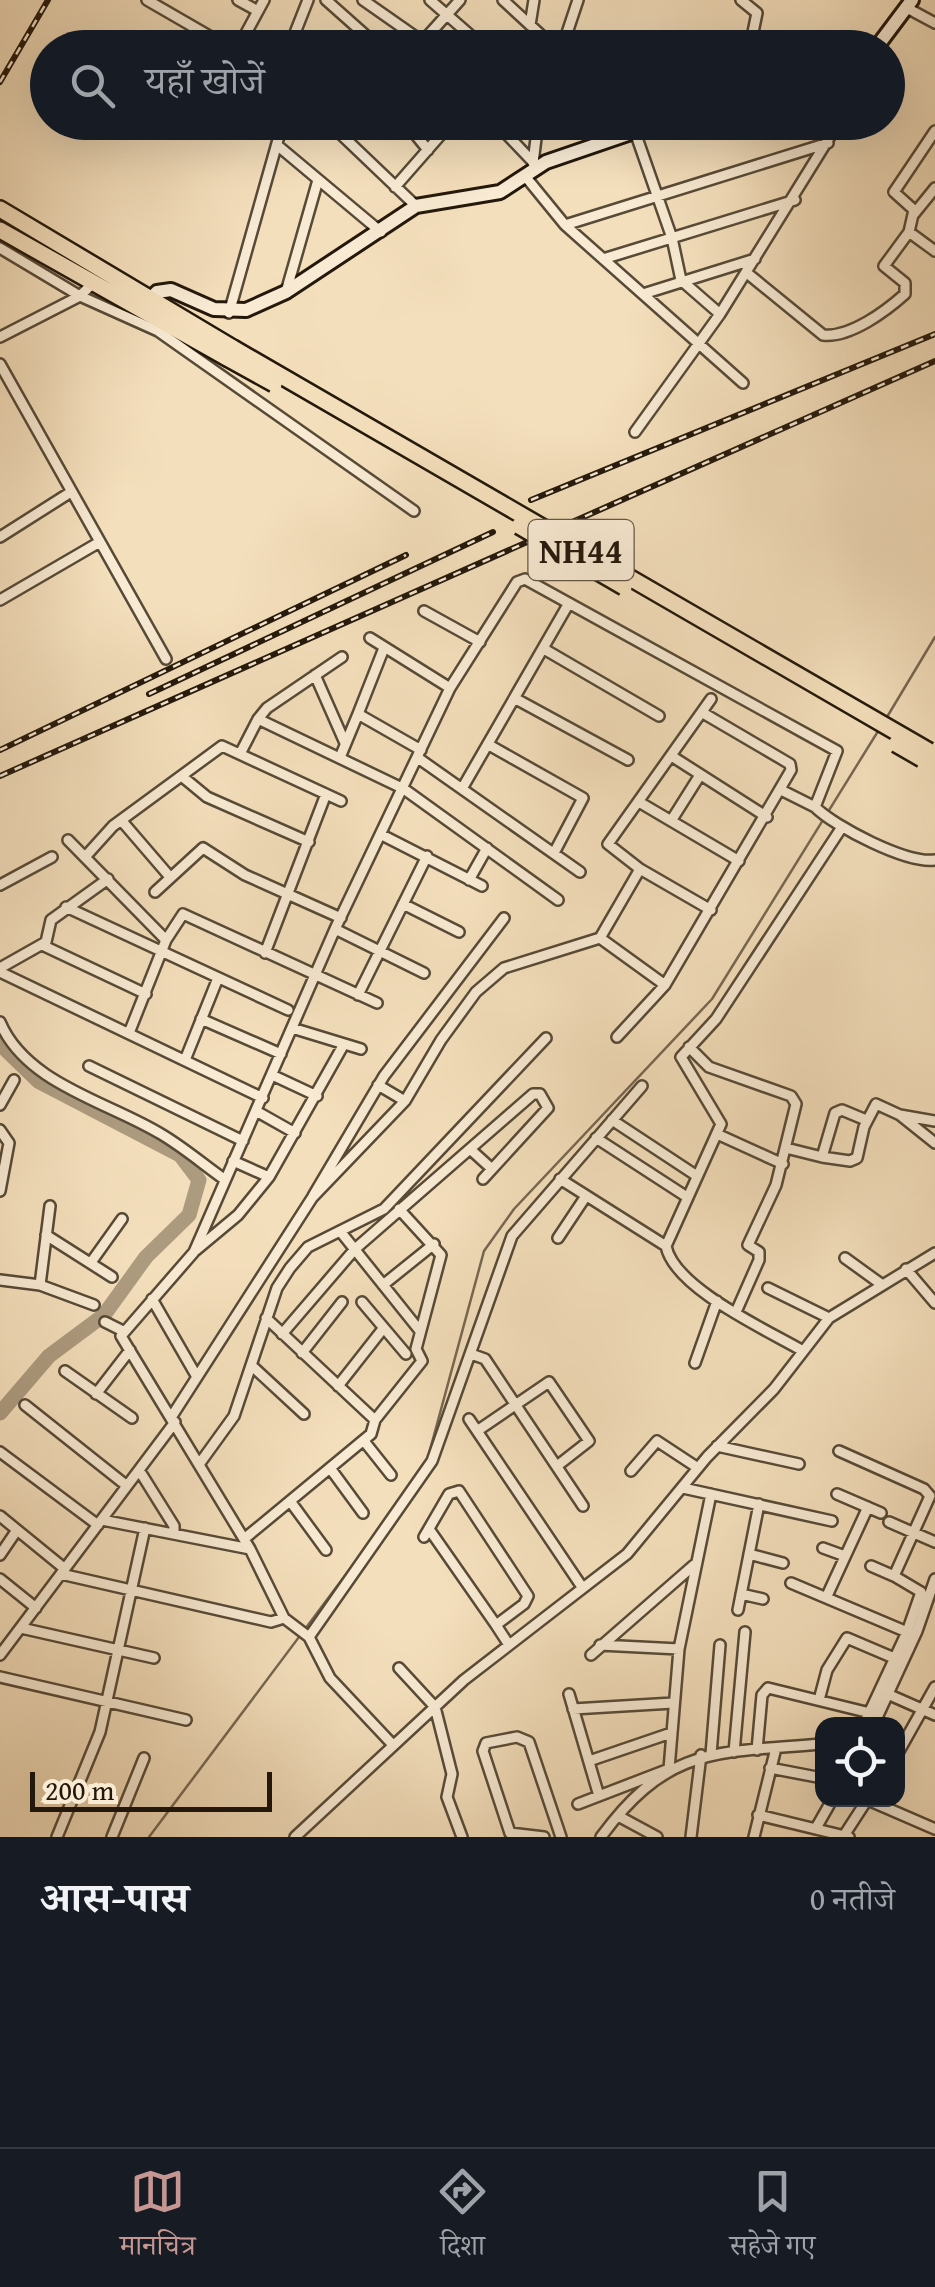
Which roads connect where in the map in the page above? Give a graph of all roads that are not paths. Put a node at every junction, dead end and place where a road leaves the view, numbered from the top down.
1 (147, 0) edge
2 (238, 0) edge
3 (264, 0) edge
4 (308, 0) edge
5 (326, 0) edge
6 (363, 0) edge
7 (430, 0) edge
8 (460, 0) edge
9 (502, 0) edge
10 (534, 0) edge
11 (578, 0) edge
12 (741, 0) edge
13 (910, 4) edge
14 (258, 11) junction
15 (448, 14) junction
16 (935, 24) edge
17 (530, 25) junction
18 (199, 30) edge
19 (248, 30) edge
20 (296, 30) edge
21 (357, 30) edge
22 (404, 30) edge
23 (436, 30) edge
24 (465, 30) edge
25 (536, 30) edge
26 (566, 30) edge
27 (753, 30) edge
28 (890, 30) edge
29 (935, 131) edge
30 (279, 140) edge
31 (347, 140) edge
32 (419, 140) edge
33 (437, 140) edge
34 (508, 140) edge
35 (535, 140) edge
36 (613, 140) edge
37 (638, 140) edge
38 (830, 140) edge
39 (828, 143) junction
40 (277, 145) junction
41 (428, 150) junction
42 (530, 170) junction
43 (318, 180) junction
44 (395, 187) junction
45 (935, 188) edge
46 (658, 196) junction
47 (794, 200) junction
48 (416, 206) junction
49 (0, 209) edge
50 (914, 214) junction
51 (565, 225) junction
52 (0, 230) edge
53 (380, 232) junction
54 (908, 232) junction
55 (672, 238) junction
56 (0, 248) edge
57 (935, 250) edge
58 (603, 259) junction
59 (755, 259) junction
60 (746, 273) junction
61 (681, 280) junction
62 (86, 290) junction
63 (286, 292) junction
64 (643, 294) junction
65 (148, 300) junction
66 (229, 313) junction
67 (720, 314) junction
68 (0, 337) edge
69 (696, 345) junction
70 (230, 353) junction
71 (0, 364) edge
72 (743, 383) dead end
73 (635, 432) dead end
74 (71, 492) junction
75 (414, 511) dead end
76 (0, 537) edge
77 (98, 543) junction
78 (0, 600) edge
79 (569, 603) junction
80 (424, 611) dead end
81 (370, 638) dead end
82 (480, 642) junction
83 (384, 648) junction
84 (544, 649) junction
85 (342, 657) dead end
86 (166, 658) dead end
87 (316, 675) junction
88 (450, 688) junction
89 (516, 699) junction
90 (711, 699) dead end
91 (703, 713) junction
92 (358, 714) junction
93 (658, 716) dead end
94 (258, 719) junction
95 (345, 743) junction
96 (489, 745) junction
97 (242, 752) junction
98 (420, 754) junction
99 (341, 756) junction
100 (673, 757) junction
101 (930, 758) edge
102 (628, 760) dead end
103 (700, 774) junction
104 (184, 778) junction
105 (463, 788) junction
106 (404, 789) junction
107 (783, 791) junction
108 (326, 794) junction
109 (341, 801) dead end
110 (638, 802) junction
111 (818, 810) junction
112 (766, 817) junction
113 (121, 820) junction
114 (671, 821) junction
115 (842, 827) junction
116 (382, 834) junction
117 (68, 840) dead end
118 (308, 842) junction
119 (487, 848) junction
120 (554, 852) junction
121 (85, 856) junction
122 (427, 856) junction
123 (52, 857) dead end
124 (935, 860) edge
125 (739, 861) junction
126 (640, 870) junction
127 (580, 872) dead end
128 (170, 877) junction
129 (108, 879) junction
130 (469, 880) junction
131 (0, 885) edge
132 (482, 886) dead end
133 (155, 892) dead end
134 (290, 895) junction
135 (558, 900) dead end
136 (403, 904) junction
137 (66, 907) junction
138 (710, 910) junction
139 (340, 918) junction
140 (504, 918) dead end
141 (335, 929) junction
142 (459, 932) dead end
143 (600, 938) junction
144 (166, 940) junction
145 (42, 944) junction
146 (381, 950) junction
147 (162, 952) junction
148 (265, 953) junction
149 (0, 970) edge
150 (424, 973) dead end
151 (316, 976) junction
152 (218, 978) junction
153 (665, 985) junction
154 (146, 994) junction
155 (358, 995) junction
156 (377, 1004) dead end
157 (288, 1010) dead end
158 (201, 1020) junction
159 (0, 1022) edge
160 (292, 1028) junction
161 (129, 1034) junction
162 (617, 1037) dead end
163 (546, 1038) dead end
164 (344, 1044) junction
165 (689, 1047) junction
166 (361, 1049) dead end
167 (282, 1054) junction
168 (185, 1060) junction
169 (89, 1066) dead end
170 (272, 1075) junction
171 (14, 1080) dead end
172 (378, 1085) junction
173 (642, 1086) dead end
174 (317, 1096) junction
175 (262, 1098) junction
176 (405, 1101) junction
177 (0, 1105) edge
178 (256, 1112) junction
179 (900, 1115) junction
180 (612, 1120) junction
181 (866, 1120) junction
182 (935, 1120) edge
183 (0, 1130) edge
184 (295, 1133) junction
185 (717, 1134) junction
186 (596, 1138) junction
187 (243, 1141) junction
188 (935, 1143) edge
189 (786, 1148) junction
190 (470, 1149) junction
191 (822, 1156) junction
192 (233, 1161) junction
193 (782, 1164) junction
194 (492, 1169) junction
195 (697, 1176) junction
196 (269, 1177) junction
197 (484, 1179) dead end
198 (224, 1180) junction
199 (560, 1180) junction
200 (0, 1191) edge
201 (586, 1196) junction
202 (687, 1197) junction
203 (312, 1198) junction
204 (50, 1206) dead end
205 (399, 1209) junction
206 (122, 1220) dead end
207 (340, 1230) junction
208 (46, 1235) junction
209 (558, 1238) dead end
210 (434, 1244) junction
211 (666, 1246) junction
212 (354, 1249) junction
213 (194, 1252) junction
214 (935, 1253) edge
215 (845, 1258) dead end
216 (92, 1261) junction
217 (906, 1269) junction
218 (112, 1277) dead end
219 (0, 1280) edge
220 (881, 1284) junction
221 (40, 1285) junction
222 (383, 1285) junction
223 (768, 1288) dead end
224 (152, 1299) junction
225 (342, 1302) dead end
226 (362, 1302) dead end
227 (717, 1302) junction
228 (935, 1303) edge
229 (94, 1305) dead end
230 (736, 1312) junction
231 (266, 1318) junction
232 (829, 1318) junction
233 (105, 1322) dead end
234 (382, 1330) junction
235 (122, 1331) junction
236 (420, 1332) junction
237 (282, 1334) junction
238 (130, 1350) junction
239 (803, 1351) junction
240 (302, 1352) junction
241 (406, 1354) dead end
242 (471, 1354) junction
243 (695, 1363) dead end
244 (251, 1365) junction
245 (64, 1370) dead end
246 (197, 1377) junction
247 (338, 1386) junction
248 (96, 1394) junction
249 (516, 1404) junction
250 (25, 1405) dead end
251 (304, 1414) dead end
252 (132, 1418) dead end
253 (174, 1419) junction
254 (469, 1419) dead end
255 (375, 1420) junction
256 (477, 1431) junction
257 (364, 1441) junction
258 (717, 1446) junction
259 (839, 1451) dead end
260 (0, 1452) edge
261 (200, 1463) junction
262 (799, 1464) dead end
263 (557, 1466) junction
264 (330, 1468) junction
265 (698, 1468) junction
266 (140, 1470) junction
267 (631, 1471) dead end
268 (391, 1475) dead end
269 (127, 1486) junction
270 (683, 1488) junction
271 (712, 1494) junction
272 (837, 1494) dead end
273 (290, 1501) junction
274 (758, 1504) junction
275 (584, 1506) dead end
276 (868, 1507) junction
277 (364, 1513) dead end
278 (881, 1513) dead end
279 (0, 1516) edge
280 (100, 1522) junction
281 (832, 1522) dead end
282 (889, 1522) dead end
283 (146, 1528) junction
284 (18, 1530) junction
285 (914, 1533) junction
286 (174, 1534) junction
287 (244, 1539) junction
288 (935, 1542) edge
289 (823, 1548) dead end
290 (250, 1550) junction
291 (326, 1550) dead end
292 (847, 1552) junction
293 (749, 1554) junction
294 (862, 1554) dead end
295 (0, 1555) edge
296 (783, 1562) dead end
297 (694, 1564) junction
298 (871, 1566) dead end
299 (63, 1571) junction
300 (894, 1576) junction
301 (935, 1578) edge
302 (0, 1579) edge
303 (791, 1583) dead end
304 (582, 1587) junction
305 (132, 1591) junction
306 (741, 1594) junction
307 (826, 1598) junction
308 (763, 1599) dead end
309 (36, 1608) junction
310 (738, 1610) dead end
311 (287, 1620) junction
312 (496, 1626) junction
313 (20, 1628) junction
314 (745, 1632) dead end
315 (908, 1632) junction
316 (307, 1636) junction
317 (600, 1644) junction
318 (508, 1645) junction
319 (720, 1645) dead end
320 (678, 1650) junction
321 (1, 1651) edge
322 (118, 1652) junction
323 (591, 1655) dead end
324 (154, 1658) dead end
325 (894, 1658) junction
326 (398, 1668) dead end
327 (0, 1677) edge
328 (935, 1686) edge
329 (884, 1693) junction
330 (569, 1694) dead end
331 (819, 1700) junction
332 (106, 1703) junction
333 (673, 1703) junction
334 (436, 1706) junction
335 (573, 1709) junction
336 (870, 1712) junction
337 (930, 1713) edge
338 (868, 1717) edge
339 (876, 1717) edge
340 (186, 1720) dead end
341 (670, 1733) junction
342 (905, 1744) edge
343 (815, 1745) edge
344 (393, 1746) junction
345 (776, 1748) junction
346 (757, 1750) junction
347 (734, 1752) junction
348 (706, 1754) junction
349 (144, 1758) dead end
350 (589, 1761) junction
351 (770, 1768) junction
352 (670, 1769) junction
353 (815, 1777) edge
354 (600, 1796) junction
355 (578, 1804) dead end
356 (828, 1807) edge
357 (864, 1807) edge
358 (884, 1807) edge
359 (758, 1815) junction
360 (620, 1817) junction
361 (816, 1828) junction
362 (935, 1829) edge
363 (846, 1836) edge
364 (57, 1837) edge
365 (112, 1837) edge
366 (295, 1837) edge
367 (462, 1837) edge
368 (544, 1837) edge
369 (561, 1837) edge
370 (601, 1837) edge
371 (657, 1837) edge
372 (692, 1837) edge
373 (754, 1837) edge

1 - 18 street
2 - 14 street
3 - 14 street
4 - 20 street
5 - 21 street
6 - 22 street
7 - 15 street
8 - 15 street
9 - 17 street
10 - 17 street
11 - 26 street
12 - 27 street
13 - 16 street
13 - 28 street
14 - 19 street
15 - 23 street
15 - 24 street
17 - 25 street
29 - 50 street
30 - 40 street
31 - 44 street
32 - 41 street
33 - 41 street
34 - 42 street
35 - 42 street
36 - 42 street
37 - 46 street
38 - 39 street
39 - 46 street
39 - 47 street
40 - 43 street
40 - 66 street
41 - 44 street
42 - 48 street
42 - 51 street
43 - 53 street
43 - 63 street
44 - 48 street
45 - 50 street
46 - 51 street
46 - 55 street
47 - 55 street
47 - 59 street
48 - 53 street
49 - 65 highway, NH44
50 - 54 street
51 - 58 street
52 - 62 highway, NH44
53 - 63 street
54 - 57 street
54 - 60 street
55 - 58 street
55 - 61 street
56 - 62 street
58 - 64 street
59 - 60 street
59 - 61 street
60 - 67 street
61 - 64 street
61 - 67 street
62 - 68 street
62 - 70 highway, NH44
62 - 75 street
63 - 66 street
64 - 69 street
65 - 66 street
65 - 70 highway, NH44
67 - 69 street
69 - 72 street
69 - 73 street
70 - 101 highway, NH44, bridge
71 - 74 street
74 - 76 street
74 - 77 street
77 - 78 street
77 - 86 street
79 - 82 street
79 - 84 street
79 - 111 street
80 - 82 street
81 - 83 street
82 - 88 street
83 - 88 street
83 - 92 street
84 - 89 street
84 - 93 street
85 - 87 street
87 - 94 street
87 - 95 street
88 - 98 street
89 - 96 street
89 - 102 street
90 - 91 street
91 - 100 street
91 - 107 street
92 - 95 street
92 - 98 street
94 - 97 street
94 - 99 street
95 - 99 street
96 - 105 street
96 - 120 street
97 - 104 street
97 - 108 street
98 - 105 street
98 - 106 street
99 - 106 street
100 - 103 street
100 - 110 street
103 - 112 street
103 - 114 street
104 - 113 street
104 - 118 street
105 - 120 street
106 - 116 street
106 - 119 street
107 - 111 street
107 - 112 street
108 - 109 street
108 - 118 street
110 - 114 street
110 - 126 street
111 - 115 street
112 - 125 street
113 - 121 street
113 - 128 street
114 - 125 street
115 - 124 street
115 - 165 street
116 - 122 street
116 - 139 street
117 - 121 street
118 - 134 street
119 - 130 street
119 - 135 street
120 - 127 street
121 - 129 street
122 - 130 street
122 - 136 street
123 - 131 street
125 - 138 street
126 - 138 street
126 - 143 street
128 - 133 street
128 - 134 street
129 - 137 street
129 - 144 street
130 - 132 street
134 - 139 street
134 - 148 street
136 - 142 street
136 - 146 street
137 - 145 street
137 - 147 street
138 - 153 street
139 - 141 street
140 - 172 street
141 - 146 street
141 - 151 street
143 - 153 street
143 - 176 street
144 - 147 street
144 - 148 street
145 - 149 street
145 - 154 street
146 - 150 street
146 - 155 street
147 - 152 street
147 - 154 street
148 - 151 street
149 - 161 street
151 - 155 street
151 - 160 street
152 - 157 street
152 - 158 street
153 - 162 street
154 - 161 street
155 - 156 street
158 - 167 street
158 - 168 street
159 - 198 street
160 - 164 street
160 - 167 street
161 - 168 street
163 - 207 street
164 - 166 street
164 - 174 street
165 - 185 street
165 - 189 street
167 - 170 street
168 - 175 street
169 - 187 street
170 - 174 street
170 - 175 street
171 - 177 street
172 - 176 street
172 - 203 street
173 - 180 street
174 - 184 street
175 - 178 street
176 - 203 street
178 - 184 street
178 - 187 street
179 - 181 street
179 - 182 street
179 - 188 street
180 - 186 street
180 - 195 street
181 - 191 street
181 - 191 street
183 - 200 street
184 - 196 street
185 - 193 street
185 - 195 street
186 - 199 street
186 - 202 street
187 - 192 street
189 - 191 street
189 - 193 street
190 - 194 street
190 - 194 street
190 - 205 street
192 - 196 street
192 - 198 street
193 - 230 street
194 - 197 street
195 - 202 street
196 - 213 street
198 - 213 street
199 - 201 street
199 - 242 street
201 - 209 street
201 - 211 street
202 - 211 street
203 - 246 street
204 - 208 street
205 - 210 street
205 - 212 street
206 - 216 street
207 - 212 street
207 - 231 street
208 - 216 street
208 - 221 street
210 - 222 street
210 - 236 street
211 - 227 street
212 - 222 street
212 - 237 street
213 - 224 street
214 - 217 street
215 - 220 street
216 - 218 street
217 - 220 street
217 - 228 street
219 - 221 street
220 - 232 street
221 - 229 street
222 - 236 street
223 - 232 street
224 - 235 street
224 - 246 street
225 - 240 street
226 - 234 street
227 - 230 street
227 - 243 street
230 - 239 street
231 - 237 street
231 - 244 street
232 - 239 street
233 - 235 street
234 - 241 street
234 - 247 street
235 - 238 street
236 - 255 street
237 - 240 street
238 - 248 street
238 - 253 street
239 - 258 street
240 - 247 street
242 - 249 street
242 - 316 street
244 - 251 street
244 - 261 street
245 - 248 street
246 - 253 street
247 - 255 street
248 - 252 street
249 - 256 street
249 - 263 street
249 - 263 street
250 - 269 street
253 - 261 street
253 - 266 street
254 - 256 street
255 - 257 street
256 - 304 street
257 - 264 street
257 - 268 street
258 - 262 street
258 - 265 street
259 - 285 street
260 - 280 street
261 - 287 street
263 - 275 street
264 - 273 street
264 - 277 street
265 - 267 street
265 - 270 street
266 - 269 street
266 - 286 street
269 - 280 street
270 - 271 street
270 - 304 street
271 - 274 street
271 - 297 street
272 - 276 street
273 - 287 street
273 - 291 street
274 - 281 street
274 - 293 street
276 - 278 street
276 - 292 street
279 - 284 street
280 - 283 street
280 - 299 street
282 - 285 street
283 - 286 street
283 - 305 street
284 - 295 street
284 - 299 street
285 - 288 street
285 - 300 street
286 - 290 street
287 - 290 street
289 - 292 street
290 - 311 street
292 - 294 street
292 - 307 street
293 - 296 street
293 - 306 street
297 - 317 street
297 - 320 street
298 - 300 street
299 - 305 street
299 - 309 street
300 - 315 street
301 - 329 street
302 - 309 street
303 - 307 street
304 - 318 street
305 - 311 street
305 - 322 street
306 - 308 street
306 - 310 street
307 - 315 street
309 - 313 street
311 - 316 street
312 - 312 street
312 - 318 street
313 - 321 street
313 - 322 street
314 - 347 street
315 - 325 street
316 - 344 street
317 - 320 street
317 - 323 street
318 - 334 street
319 - 348 street
320 - 333 street
322 - 324 street
322 - 332 street
325 - 329 street
325 - 331 street
326 - 334 street
327 - 332 street
328 - 337 street
329 - 336 street
329 - 337 street
329 - 339 street
330 - 335 street
331 - 336 street
331 - 346 street
332 - 340 street
332 - 364 street
333 - 335 street
333 - 341 street
334 - 344 street
334 - 367 street
335 - 350 street
336 - 338 street
337 - 342 street
341 - 350 street
341 - 352 street
343 - 345 street
344 - 366 street
345 - 346 street
345 - 351 street
346 - 347 street
347 - 348 street
348 - 352 street
348 - 372 street
349 - 365 street
350 - 354 street
351 - 353 street
351 - 359 street
352 - 354 street
352 - 360 street
354 - 355 street
356 - 361 street
357 - 363 street
358 - 362 street
359 - 361 street
359 - 373 street
360 - 370 street
360 - 371 street
361 - 363 street
368 - 369 street

